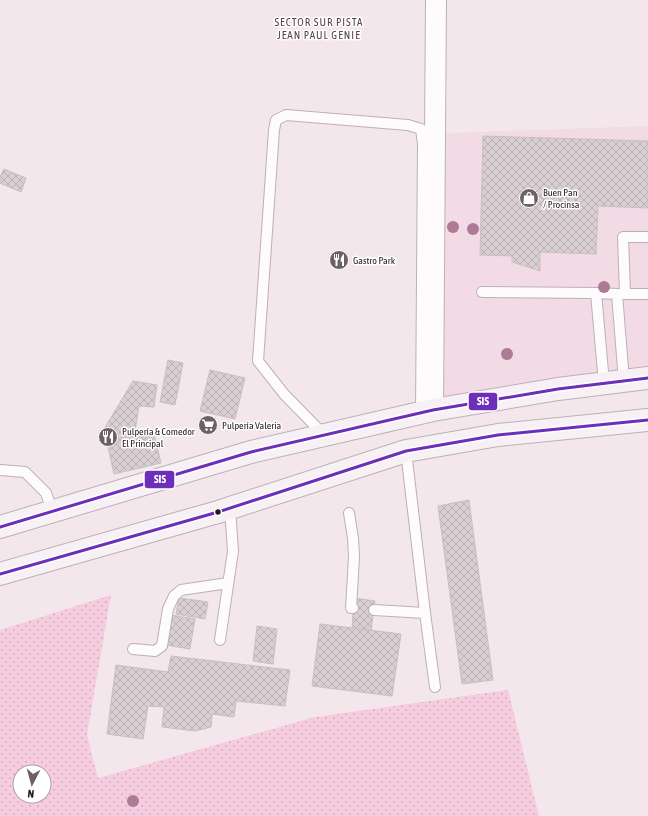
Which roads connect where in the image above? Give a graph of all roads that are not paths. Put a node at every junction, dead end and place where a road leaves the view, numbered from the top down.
1 (436, 0) edge
2 (648, 237) edge
3 (482, 292) dead end
4 (596, 293) junction
5 (621, 294) junction
6 (648, 294) edge
7 (648, 378) edge
8 (614, 382) junction
9 (427, 411) junction
10 (648, 420) edge
11 (324, 435) junction
12 (406, 451) junction
13 (0, 470) edge
14 (230, 508) junction
15 (52, 510) junction
16 (348, 513) dead end
17 (0, 526) edge
18 (0, 574) edge
19 (228, 583) junction
20 (353, 608) dead end
21 (374, 610) dead end
22 (425, 613) junction
23 (220, 640) dead end
24 (133, 649) dead end
25 (435, 687) dead end

1 - 9 street
2 - 5 lane
3 - 4 lane
4 - 5 lane
4 - 8 lane
5 - 6 lane
5 - 8 lane
7 - 8 main road
8 - 9 main road
9 - 11 main road
9 - 11 lane
10 - 12 main road
11 - 15 main road
12 - 14 main road
12 - 22 lane
13 - 15 lane
14 - 18 main road
14 - 19 lane
15 - 17 main road
16 - 20 lane
19 - 23 lane
19 - 24 lane
21 - 22 lane
22 - 25 lane

